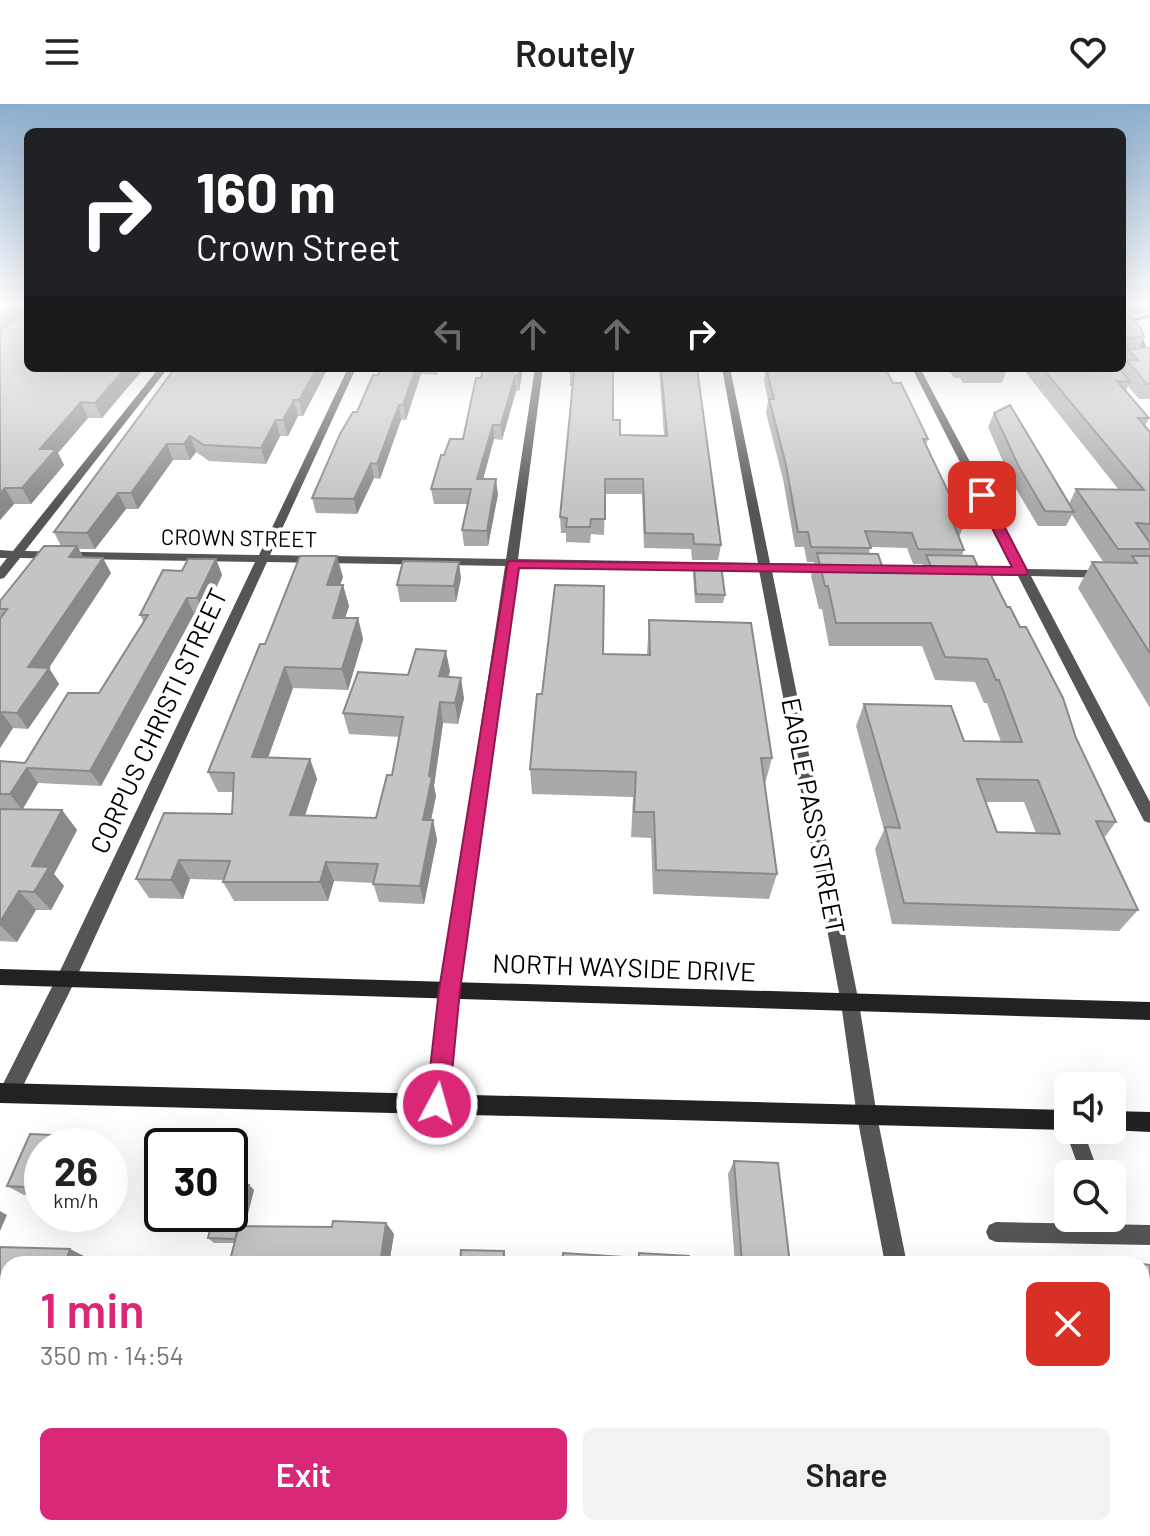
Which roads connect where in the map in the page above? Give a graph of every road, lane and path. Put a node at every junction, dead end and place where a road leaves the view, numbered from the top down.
1 (161, 372) edge
2 (350, 372) edge
3 (538, 372) edge
4 (727, 372) edge
5 (918, 372) edge
6 (0, 554) edge
7 (17, 555) junction
8 (264, 559) junction
9 (512, 564) junction
10 (765, 567) junction
11 (840, 568) edge
12 (855, 569) edge
13 (1021, 572) junction
14 (0, 575) edge
15 (1150, 575) edge
16 (1150, 817) edge
17 (0, 977) edge
18 (66, 979) junction
19 (450, 990) junction
20 (850, 1003) junction
21 (1150, 1011) edge
22 (4, 1093) edge
23 (437, 1104) junction
24 (867, 1116) junction
25 (1054, 1120) edge
26 (1126, 1121) edge
27 (1150, 1122) edge
28 (1054, 1229) edge
29 (1126, 1230) edge
30 (996, 1232) dead end
31 (1150, 1235) edge
32 (894, 1256) edge

1 - 7 street
2 - 8 street, CORPUS CHRISTI STREET
3 - 9 street
4 - 10 street, EAGLE PASS STREET
5 - 13 street
6 - 7 street, CROWN STREET
7 - 8 street, CROWN STREET
7 - 14 street
8 - 9 street, CROWN STREET
8 - 18 street, CORPUS CHRISTI STREET
9 - 10 street, CROWN STREET
9 - 19 street
10 - 11 street, CROWN STREET
10 - 20 street, EAGLE PASS STREET
12 - 13 street
13 - 15 street
13 - 16 street
17 - 18 main road, NORTH WAYSIDE DRIVE
18 - 19 main road, NORTH WAYSIDE DRIVE
18 - 22 street, CORPUS CHRISTI STREET
19 - 20 main road, NORTH WAYSIDE DRIVE
19 - 23 street
20 - 21 main road, NORTH WAYSIDE DRIVE
20 - 24 street, EAGLE PASS STREET
22 - 23 main road
23 - 24 main road
24 - 25 main road
24 - 32 street, EAGLE PASS STREET
26 - 27 main road
28 - 30 lane
29 - 31 lane

